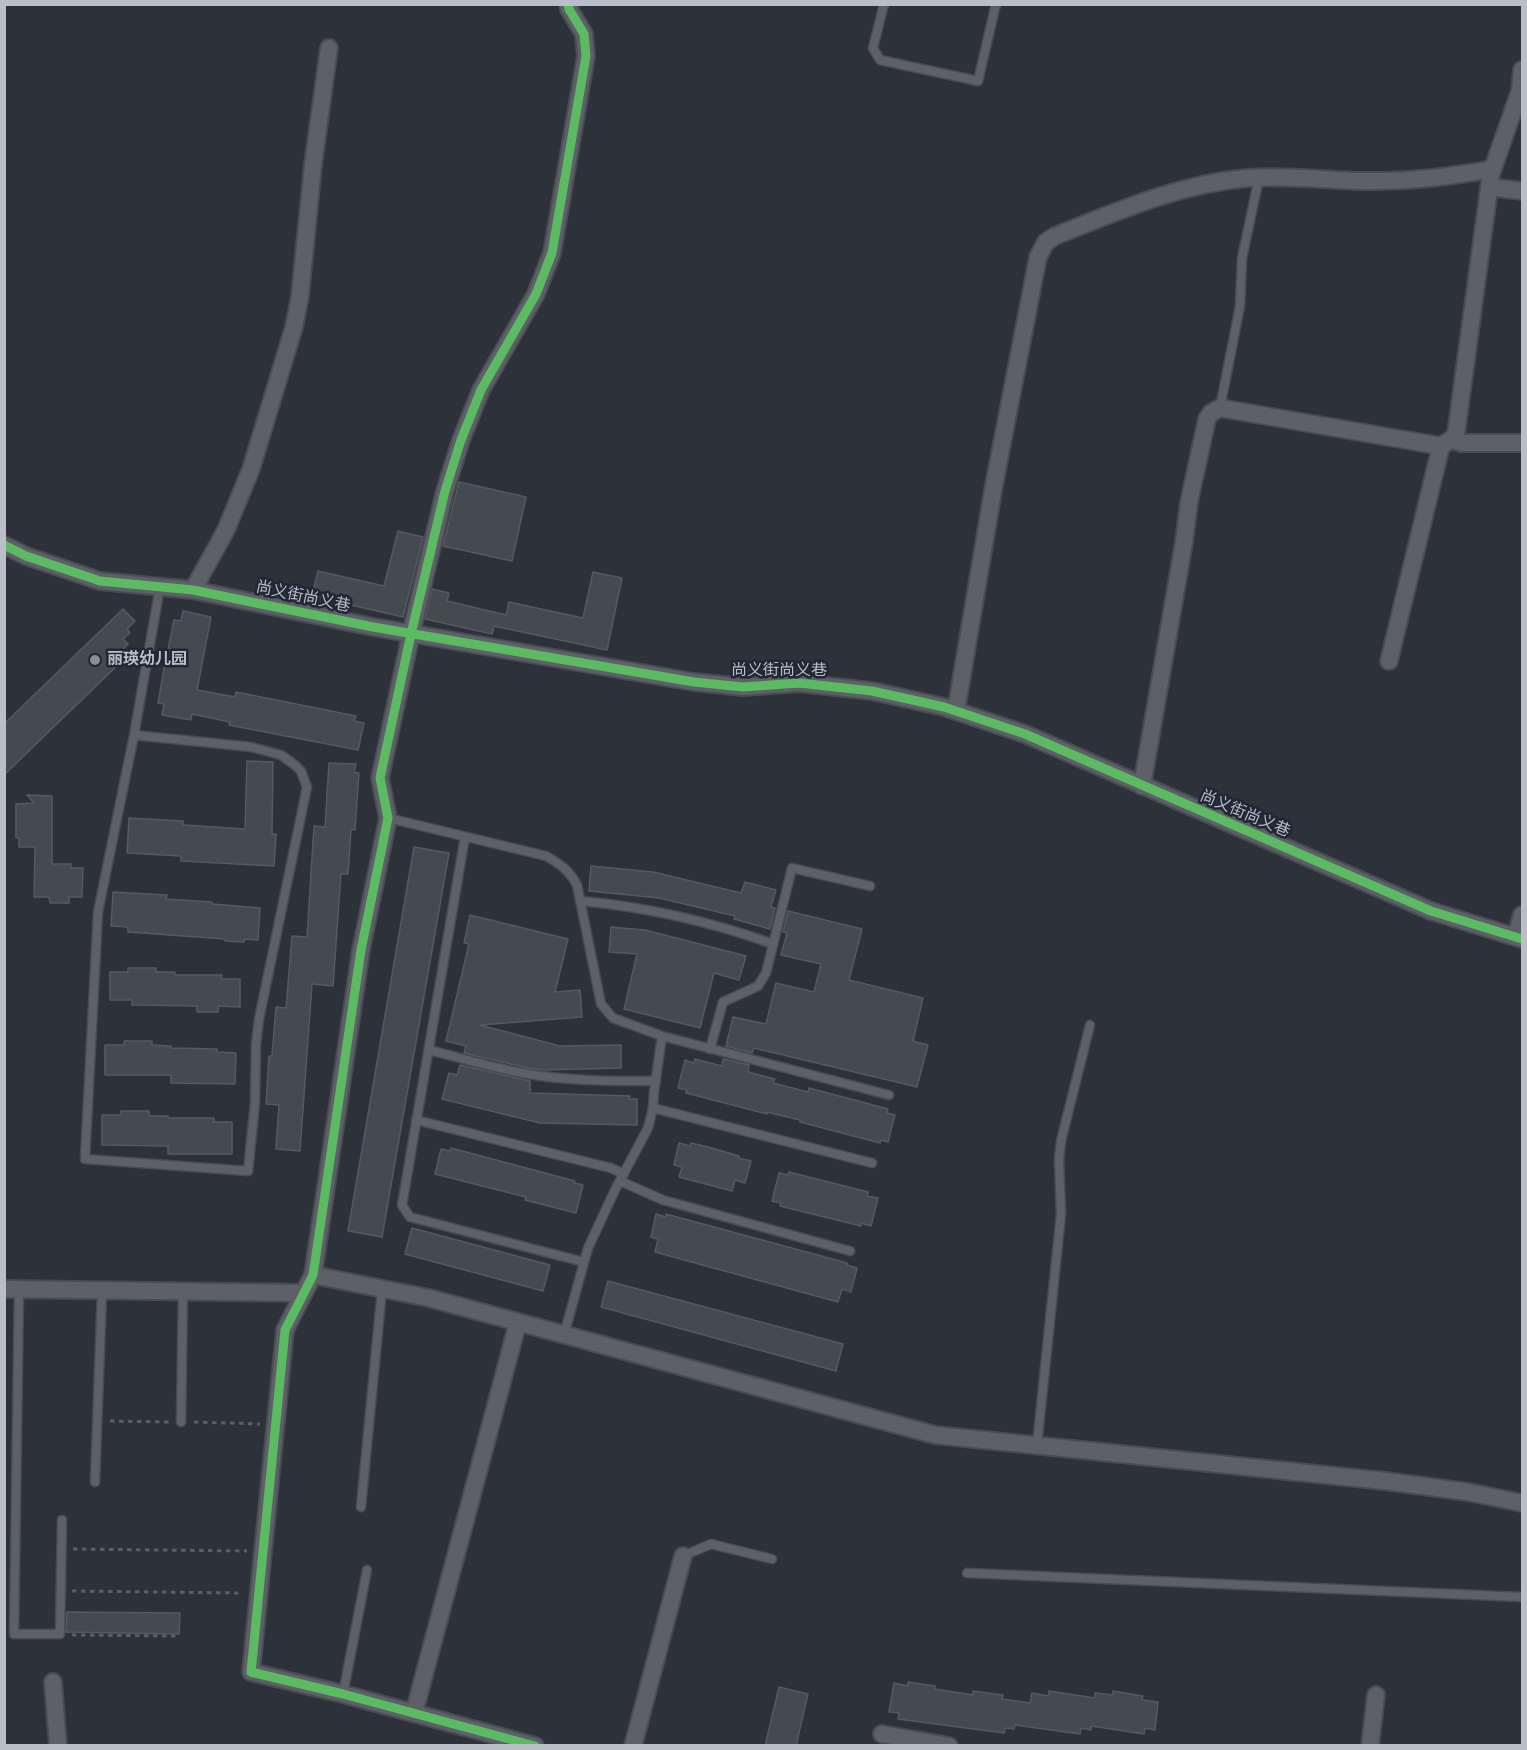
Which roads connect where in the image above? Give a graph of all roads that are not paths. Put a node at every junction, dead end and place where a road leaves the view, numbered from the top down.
1 (568, 4) edge
2 (884, 4) edge
3 (996, 4) edge
4 (329, 48) dead end
5 (1522, 70) edge
6 (1493, 169) junction
7 (1259, 178) junction
8 (1489, 187) junction
9 (1522, 191) edge
10 (1220, 408) junction
11 (1446, 443) junction
12 (1522, 443) edge
13 (4, 545) edge
14 (159, 587) junction
15 (193, 590) junction
16 (411, 634) junction
17 (1389, 662) dead end
18 (956, 711) junction
19 (134, 735) junction
20 (1142, 786) junction
21 (388, 818) junction
22 (465, 837) junction
23 (870, 886) dead end
24 (580, 901) junction
25 (1522, 915) edge
26 (1519, 938) edge
27 (773, 944) junction
28 (1090, 1025) dead end
29 (662, 1036) junction
30 (710, 1048) junction
31 (429, 1050) junction
32 (656, 1081) junction
33 (889, 1095) dead end
34 (653, 1108) junction
35 (416, 1120) junction
36 (872, 1163) dead end
37 (622, 1178) junction
38 (850, 1251) dead end
39 (584, 1262) junction
40 (313, 1275) junction
41 (12, 1289) edge
42 (382, 1289) junction
43 (102, 1291) junction
44 (183, 1292) junction
45 (304, 1293) junction
46 (518, 1322) junction
47 (564, 1335) junction
48 (181, 1422) dead end
49 (1037, 1445) junction
50 (95, 1482) dead end
51 (1522, 1503) edge
52 (361, 1507) dead end
53 (62, 1520) dead end
54 (683, 1556) joint
55 (772, 1559) dead end
56 (367, 1570) dead end
57 (968, 1573) dead end
58 (1522, 1597) edge
59 (53, 1682) dead end
60 (344, 1694) junction
61 (1376, 1695) dead end
62 (414, 1713) junction
63 (882, 1734) dead end
64 (474, 1738) edge
65 (58, 1746) edge
66 (535, 1746) edge
67 (633, 1746) edge
68 (949, 1746) edge
69 (1370, 1746) edge

1 - 16 street
2 - 3 lane
4 - 15 street
5 - 6 street
6 - 7 street
6 - 8 street
7 - 10 lane
7 - 18 street
8 - 9 street
8 - 11 street
10 - 11 street
10 - 20 street
11 - 12 street
11 - 17 street
13 - 14 street, 尚义街尚义巷
14 - 15 street, 尚义街尚义巷
14 - 19 lane
15 - 16 street, 尚义街尚义巷
16 - 18 street, 尚义街尚义巷
16 - 21 street
18 - 20 street, 尚义街尚义巷
19 - 19 lane
20 - 26 street, 尚义街尚义巷
21 - 22 lane
21 - 40 street
22 - 24 lane
22 - 31 lane
23 - 27 lane
24 - 27 lane
24 - 29 lane
25 - 26 street
27 - 30 lane
28 - 49 lane
29 - 30 lane
29 - 32 lane
30 - 33 lane
31 - 32 lane
31 - 35 lane
32 - 34 lane
34 - 36 lane
34 - 37 lane
35 - 37 lane
35 - 39 lane
37 - 38 lane
37 - 39 lane
39 - 47 lane
40 - 42 street
40 - 45 street
41 - 43 street
41 - 53 lane
42 - 46 street
42 - 52 lane
43 - 44 street
43 - 50 lane
44 - 45 street
44 - 48 lane
45 - 60 street
46 - 47 street
46 - 62 street
47 - 49 street
49 - 51 street
54 - 55 lane
54 - 67 street
56 - 60 lane
57 - 58 lane
59 - 65 street
60 - 62 street
61 - 69 street
62 - 64 street
63 - 68 street
64 - 66 street

